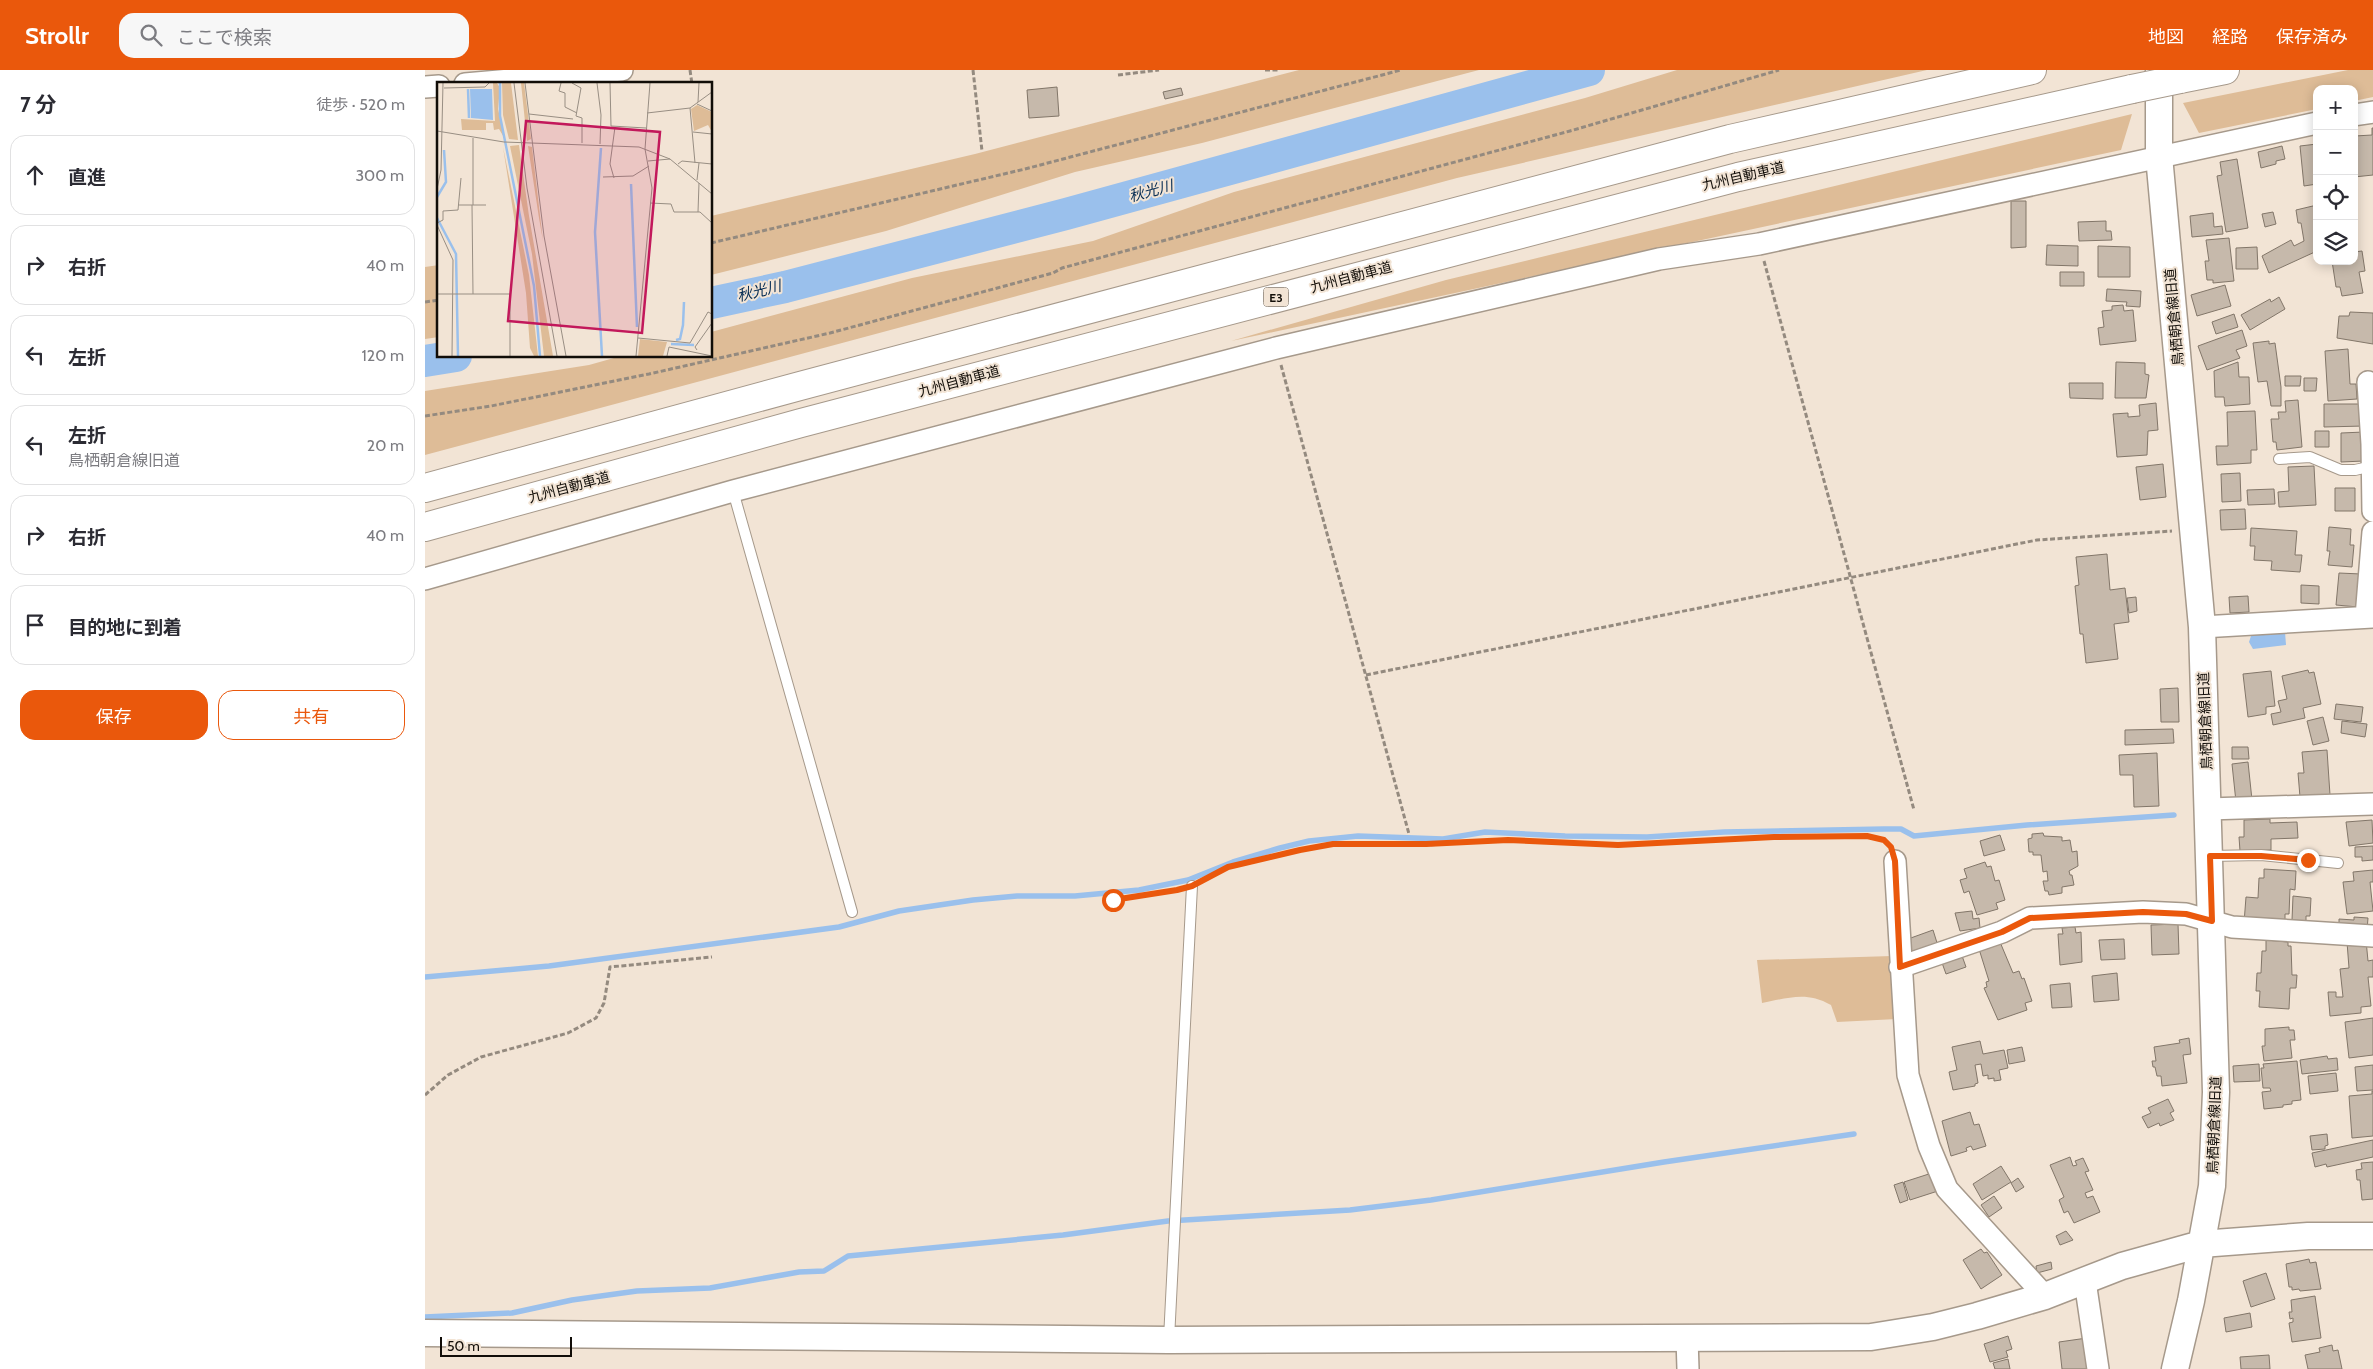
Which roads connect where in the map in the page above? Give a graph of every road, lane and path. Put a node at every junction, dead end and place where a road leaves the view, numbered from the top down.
1 (622, 70) edge
2 (973, 70) edge
3 (1159, 70) edge
4 (1265, 70) edge
5 (1279, 70) edge
6 (1401, 70) edge
7 (1779, 70) edge
8 (2032, 70) edge
9 (2225, 70) edge
10 (1118, 74) dead end
11 (2169, 74) edge
12 (487, 82) edge
13 (2373, 112) edge
14 (2358, 114) edge
15 (2313, 124) edge
16 (982, 150) dead end
17 (2159, 156) junction
18 (713, 243) edge
19 (1759, 244) junction
20 (1276, 348) junction
21 (2368, 382) dead end
22 (425, 416) edge
23 (2373, 444) edge
24 (2279, 459) dead end
25 (2373, 466) edge
26 (425, 488) edge
27 (733, 491) junction
28 (2373, 512) edge
29 (425, 526) edge
30 (2193, 530) junction
31 (2373, 532) edge
32 (425, 579) edge
33 (1851, 579) junction
34 (2370, 617) edge
35 (2202, 627) junction
36 (1366, 675) junction
37 (2373, 804) edge
38 (2208, 809) junction
39 (1914, 810) dead end
40 (1409, 834) dead end
41 (2210, 856) junction
42 (1895, 861) joint
43 (2338, 863) dead end
44 (1192, 886) junction
45 (1113, 900) dead end
46 (853, 912) dead end
47 (2212, 921) junction
48 (2373, 936) edge
49 (712, 957) dead end
50 (1900, 967) junction
51 (425, 1095) edge
52 (2373, 1236) edge
53 (2201, 1244) junction
54 (2085, 1281) junction
55 (2045, 1296) junction
56 (425, 1333) edge
57 (1687, 1338) junction
58 (1169, 1340) junction
59 (1688, 1369) edge
60 (2098, 1369) edge
61 (2175, 1369) edge

1 - 12 street
2 - 16 path
3 - 10 path
4 - 5 path
6 - 18 path
7 - 22 path
8 - 26 highway
9 - 11 highway, 九州自動車道 / E3
11 - 17 street, 鳥栖朝倉線旧道
11 - 29 highway, 九州自動車道 / E3, bridge
13 - 14 street
15 - 17 street
17 - 19 street
17 - 30 street, 鳥栖朝倉線旧道
19 - 20 street
19 - 33 path
20 - 27 street
20 - 36 path
21 - 23 street
23 - 25 street
24 - 25 lane
25 - 28 street
27 - 32 street
27 - 46 lane
30 - 33 path
30 - 35 street, 鳥栖朝倉線旧道
31 - 34 street
33 - 36 path
33 - 39 path
34 - 35 street
35 - 38 street, 鳥栖朝倉線旧道
36 - 40 path
37 - 38 street
38 - 41 street, 鳥栖朝倉線旧道
41 - 43 lane
41 - 47 street, 鳥栖朝倉線旧道
42 - 44 path
42 - 50 street
44 - 45 path
44 - 58 lane
47 - 48 street
47 - 50 street
47 - 53 street, 鳥栖朝倉線旧道
49 - 51 path
50 - 55 street
52 - 53 street
53 - 54 street
53 - 61 street, 鳥栖朝倉線旧道
54 - 55 street
54 - 60 street
55 - 57 street
56 - 58 street
57 - 58 street
57 - 59 street

